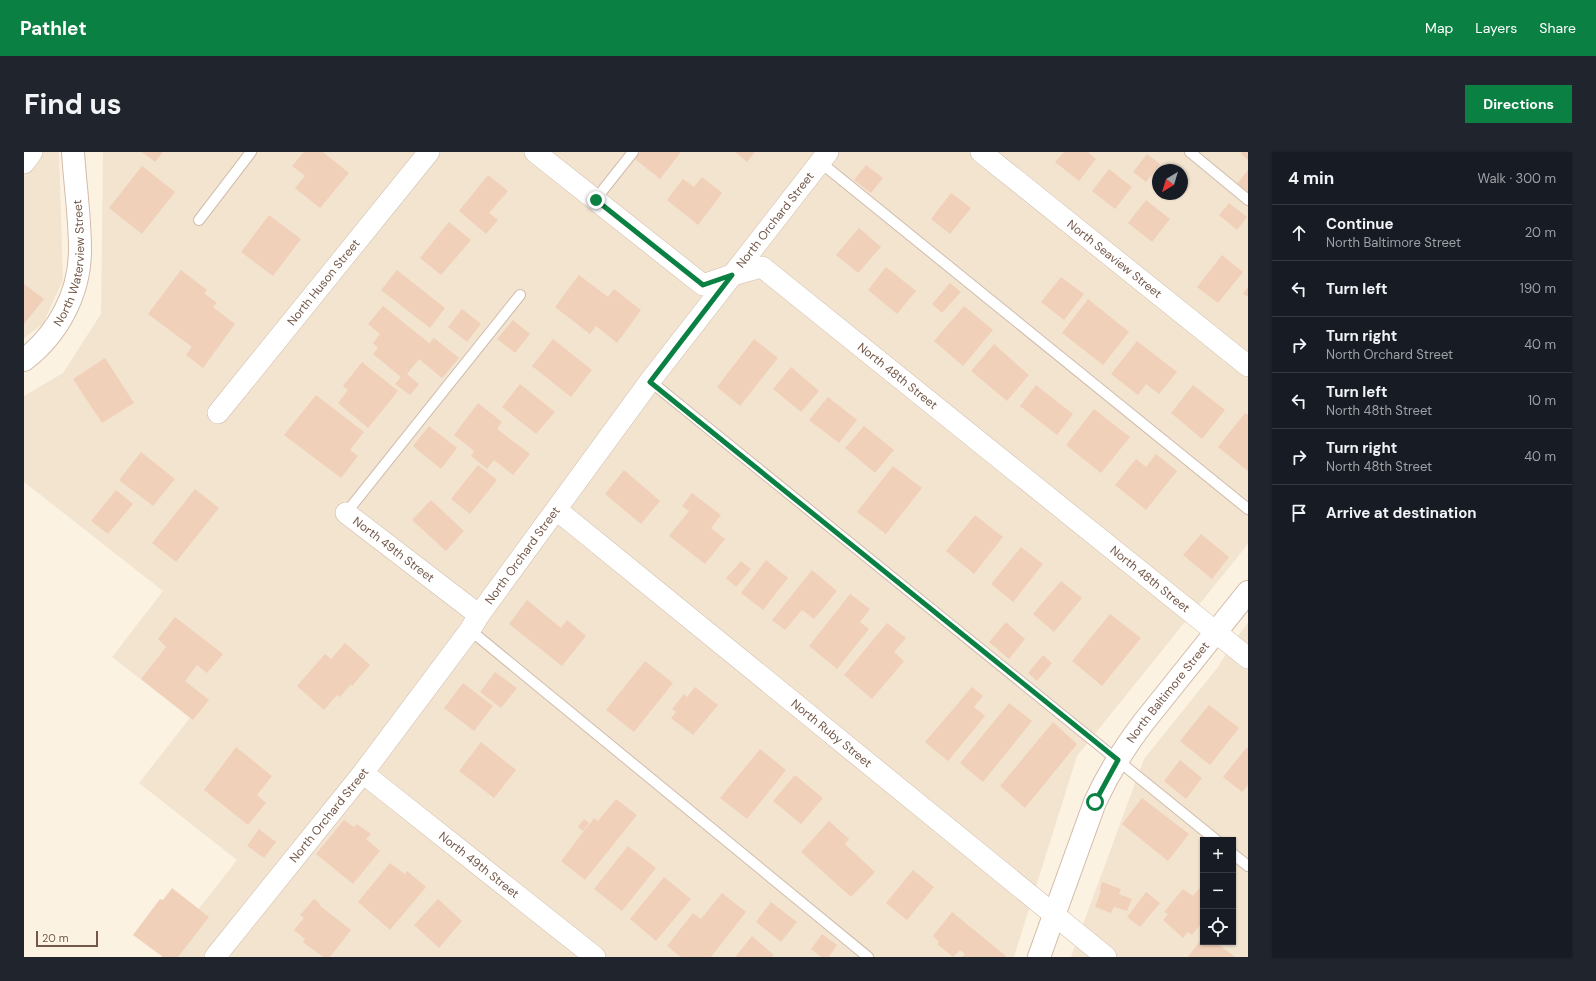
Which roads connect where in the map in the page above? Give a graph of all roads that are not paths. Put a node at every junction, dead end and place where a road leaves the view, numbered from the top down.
1 (32, 152) edge
2 (73, 152) edge
3 (251, 152) edge
4 (429, 152) edge
5 (535, 152) edge
6 (632, 152) edge
7 (981, 152) edge
8 (1190, 152) edge
9 (824, 157) edge
10 (24, 163) edge
11 (596, 200) junction
12 (1248, 200) edge
13 (199, 220) dead end
14 (732, 275) junction
15 (520, 295) dead end
16 (24, 360) edge
17 (1248, 366) edge
18 (650, 382) junction
19 (218, 413) dead end
20 (1248, 509) edge
21 (557, 510) junction
22 (346, 513) joint
23 (1248, 592) edge
24 (475, 623) junction
25 (1216, 632) junction
26 (1248, 658) edge
27 (1118, 760) junction
28 (363, 772) junction
29 (1212, 837) edge
30 (1236, 856) edge
31 (1248, 866) edge
32 (1054, 914) junction
33 (214, 957) edge
34 (595, 957) edge
35 (868, 957) edge
36 (1039, 957) edge
37 (1106, 957) edge

1 - 10 street
2 - 16 street, North Waterview Street
3 - 13 lane
4 - 19 street, North Huson Street
5 - 11 street, North 48th Street
6 - 11 lane
7 - 17 street, North Seaview Street
8 - 12 lane
9 - 14 street, North Orchard Street
9 - 20 lane
11 - 14 street, North 48th Street
14 - 18 street, North Orchard Street
14 - 25 street, North 48th Street
15 - 22 lane
18 - 21 street, North Orchard Street
18 - 27 lane
21 - 24 street, North Orchard Street
21 - 32 street, North Ruby Street
22 - 24 street, North 49th Street
23 - 25 street, North Baltimore Street
24 - 28 street, North Orchard Street
24 - 35 lane
25 - 26 street, North 48th Street
25 - 27 street, North Baltimore Street
27 - 29 lane
27 - 32 street, North Baltimore Street
28 - 33 street, North Orchard Street
28 - 34 street, North 49th Street
30 - 31 lane
32 - 36 street, North Baltimore Street
32 - 37 street, North Ruby Street

